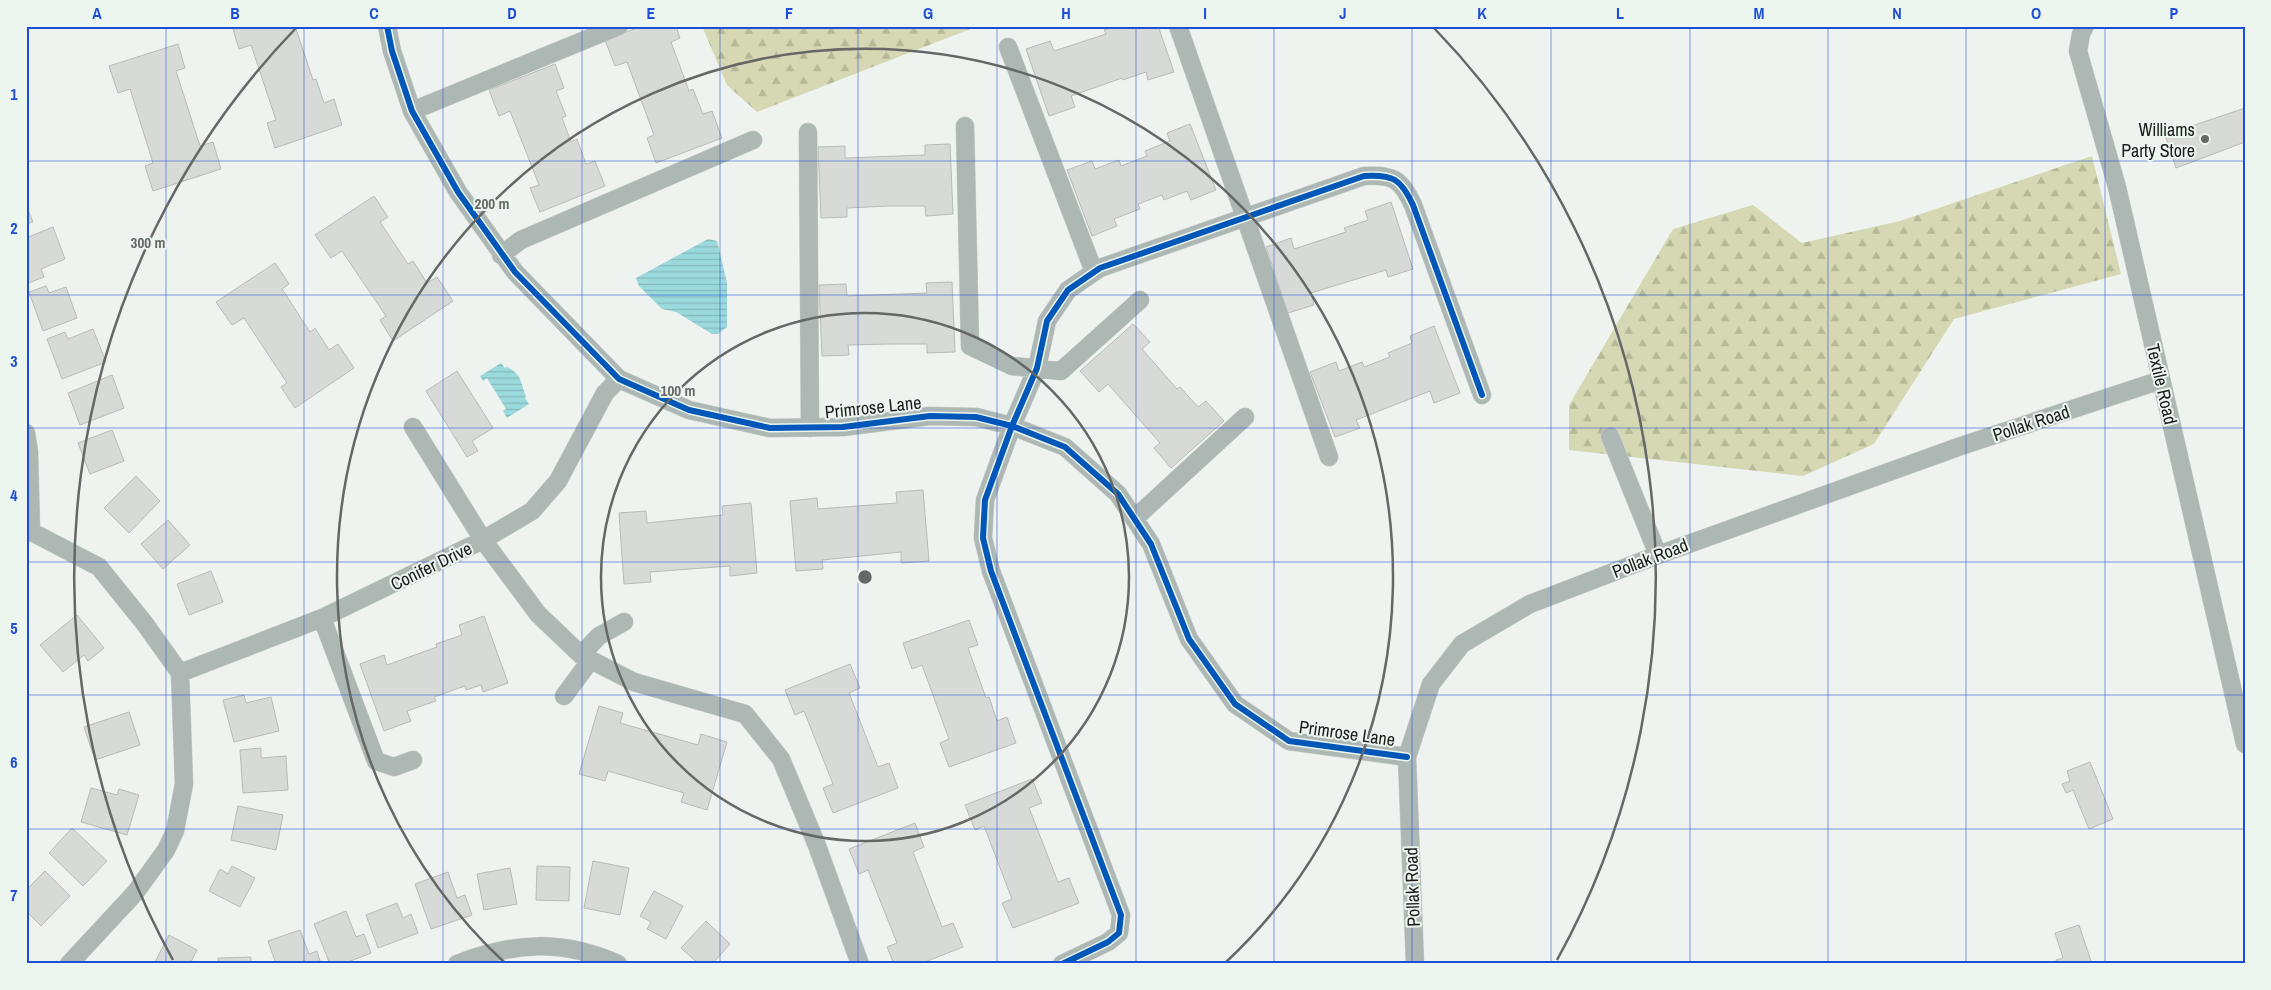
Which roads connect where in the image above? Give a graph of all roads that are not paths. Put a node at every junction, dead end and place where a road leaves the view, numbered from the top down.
1 (387, 26) edge
2 (620, 26) edge
3 (1178, 26) edge
4 (2085, 26) edge
5 (1008, 47) dead end
6 (412, 111) junction
7 (965, 126) dead end
8 (808, 132) dead end
9 (753, 140) dead end
10 (1245, 217) junction
11 (501, 255) junction
12 (1094, 272) junction
13 (1140, 300) dead end
14 (1037, 368) junction
15 (619, 379) junction
16 (2161, 380) junction
17 (1482, 395) dead end
18 (1245, 417) dead end
19 (1012, 426) junction
20 (413, 428) dead end
21 (810, 428) junction
22 (26, 433) edge
23 (1610, 436) dead end
24 (1329, 457) dead end
25 (1134, 518) junction
26 (28, 529) edge
27 (483, 540) junction
28 (1658, 555) junction
29 (322, 618) junction
30 (624, 622) dead end
31 (585, 658) junction
32 (180, 673) junction
33 (564, 696) dead end
34 (2245, 744) edge
35 (1407, 757) junction
36 (413, 760) dead end
37 (70, 964) edge
38 (457, 964) edge
39 (618, 964) edge
40 (860, 964) edge
41 (1062, 964) edge
42 (1415, 964) edge

1 - 6 street, Primrose Lane
2 - 6 street
3 - 10 street
4 - 16 street, Textile Road
5 - 12 street
6 - 11 street, Primrose Lane
7 - 14 street
8 - 21 street
9 - 11 street
10 - 12 street
10 - 17 street
10 - 24 street
11 - 15 street, Primrose Lane
12 - 14 street
13 - 14 street
14 - 19 street
15 - 21 street, Primrose Lane
15 - 27 street, Conifer Drive
16 - 28 street, Pollak Road
16 - 34 street, Textile Road
18 - 25 street
19 - 21 street, Primrose Lane
19 - 25 street, Primrose Lane
19 - 41 street
20 - 27 street
22 - 26 street
23 - 28 street
25 - 35 street, Primrose Lane
26 - 32 street
27 - 29 street, Conifer Drive
27 - 31 street
28 - 35 street, Pollak Road
29 - 32 street, Conifer Drive
29 - 36 street
30 - 31 street
31 - 33 street
31 - 40 street
32 - 37 street
35 - 42 street, Pollak Road
38 - 39 street

